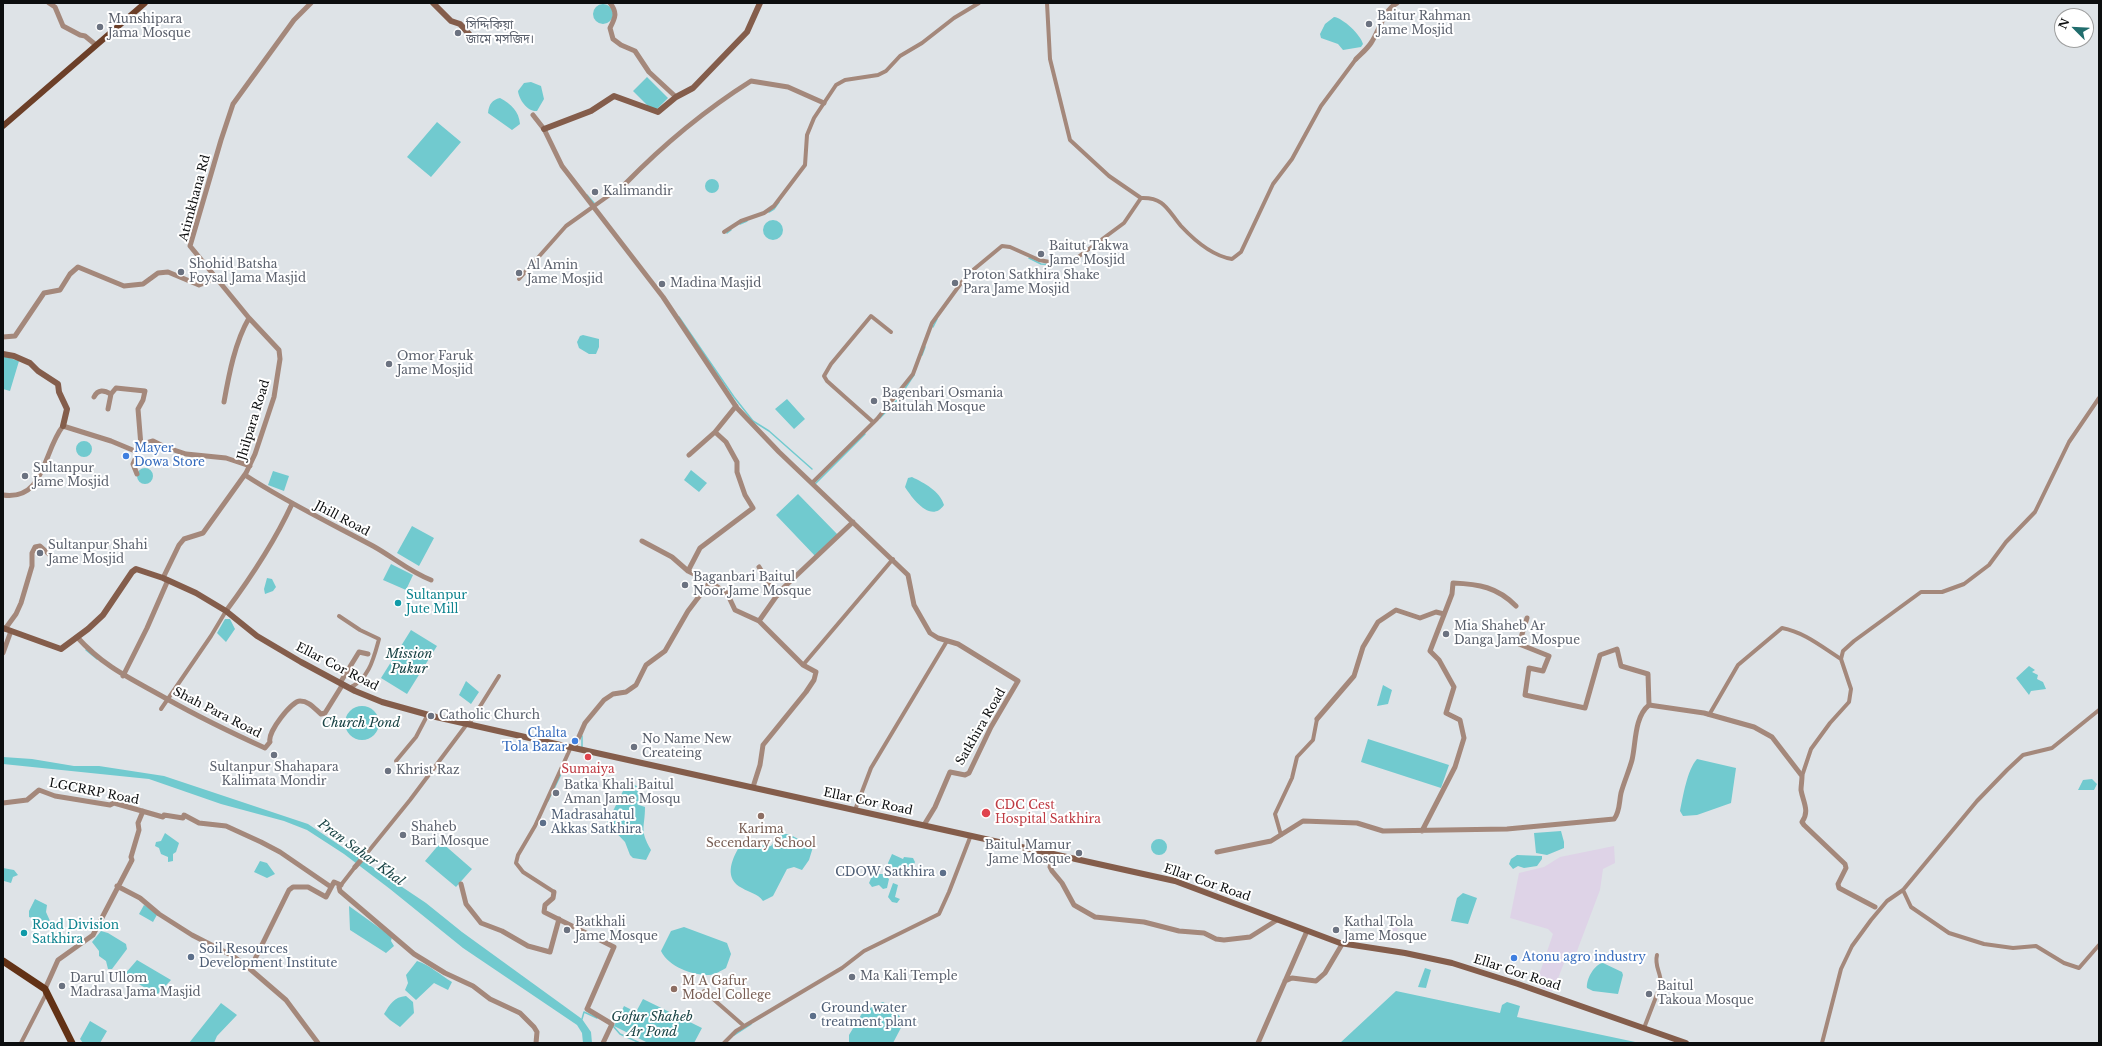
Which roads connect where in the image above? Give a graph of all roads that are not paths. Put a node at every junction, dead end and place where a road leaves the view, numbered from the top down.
1 (49, 3) edge
2 (145, 3) edge
3 (311, 3) edge
4 (433, 3) edge
5 (610, 3) edge
6 (760, 3) edge
7 (979, 3) edge
8 (1047, 3) edge
9 (1397, 3) edge
10 (469, 34) dead end
11 (96, 45) junction
12 (1356, 59) joint
13 (676, 97) junction
14 (824, 103) junction
15 (533, 115) dead end
16 (3, 126) edge
17 (544, 130) junction
18 (625, 184) joint
19 (1141, 198) junction
20 (593, 205) junction
21 (724, 232) dead end
22 (216, 278) junction
23 (519, 279) dead end
24 (249, 318) junction
25 (891, 332) dead end
26 (3, 337) edge
27 (3, 354) edge
28 (111, 394) junction
29 (94, 397) dead end
30 (2099, 398) edge
31 (224, 402) dead end
32 (736, 406) junction
33 (108, 409) dead end
34 (873, 422) junction
35 (64, 426) junction
36 (715, 432) junction
37 (154, 440) dead end
38 (141, 446) junction
39 (135, 451) junction
40 (186, 452) dead end
41 (689, 455) dead end
42 (250, 466) junction
43 (137, 474) dead end
44 (245, 475) junction
45 (812, 483) junction
46 (3, 495) edge
47 (292, 504) junction
48 (853, 522) junction
49 (642, 541) dead end
50 (51, 556) dead end
51 (893, 560) junction
52 (759, 567) dead end
53 (688, 571) junction
54 (166, 579) junction
55 (431, 580) dead end
56 (710, 582) junction
57 (777, 596) junction
58 (1516, 606) dead end
59 (226, 611) junction
60 (1444, 614) junction
61 (339, 616) dead end
62 (1528, 618) dead end
63 (759, 621) junction
64 (7, 629) edge
65 (77, 637) junction
66 (947, 641) junction
67 (3, 653) edge
68 (368, 654) dead end
69 (1841, 659) junction
70 (804, 665) junction
71 (123, 676) junction
72 (499, 676) dead end
73 (341, 683) junction
74 (349, 688) junction
75 (168, 699) junction
76 (1649, 705) junction
77 (161, 710) dead end
78 (2099, 710) edge
79 (1710, 713) junction
80 (428, 714) junction
81 (1317, 719) joint
82 (468, 724) junction
83 (573, 748) junction
84 (396, 761) dead end
85 (1802, 776) junction
86 (754, 788) junction
87 (3, 803) edge
88 (855, 810) junction
89 (143, 811) junction
90 (924, 825) junction
91 (1422, 831) junction
92 (971, 835) junction
93 (1281, 835) junction
94 (1217, 852) dead end
95 (1054, 854) junction
96 (363, 858) joint
97 (355, 867) joint
98 (461, 884) dead end
99 (341, 885) junction
100 (117, 886) junction
101 (331, 887) junction
102 (1903, 890) junction
103 (554, 892) joint
104 (1875, 907) dead end
105 (559, 920) junction
106 (1277, 920) junction
107 (1307, 931) junction
108 (2099, 945) edge
109 (1340, 946) dead end
110 (1657, 955) dead end
111 (3, 961) edge
112 (250, 969) junction
113 (1285, 980) junction
114 (45, 989) junction
115 (704, 991) dead end
116 (744, 1026) junction
117 (1644, 1028) junction
118 (21, 1043) edge
119 (72, 1043) edge
120 (318, 1043) edge
121 (536, 1043) edge
122 (603, 1043) edge
123 (724, 1043) edge
124 (1258, 1043) edge
125 (1686, 1043) edge
126 (1822, 1043) edge

1 - 11 street
2 - 11 main road
3 - 22 street, Atimkhana Rd
4 - 10 main road
5 - 13 street
6 - 13 main road
7 - 14 street
8 - 19 street
9 - 12 street
11 - 16 main road
12 - 19 street
13 - 17 main road
14 - 18 street
14 - 21 street
15 - 17 street, Satkhira Road
17 - 20 street, Satkhira Road
18 - 20 street
19 - 34 street
20 - 23 street
20 - 32 street, Satkhira Road
22 - 24 street, Atimkhana Rd
22 - 26 street
24 - 31 street
24 - 42 street, Jhilpara Road
25 - 34 street
27 - 35 main road
28 - 29 street
28 - 33 street
28 - 38 street
30 - 69 street
32 - 36 street
32 - 45 street, Satkhira Road
34 - 45 street
35 - 39 street
35 - 46 street
36 - 41 street
36 - 53 street
37 - 40 street
38 - 39 street
38 - 42 street
39 - 43 street
42 - 44 street, Jhilpara Road
44 - 47 street, Jhill Road
44 - 54 street, Jhilpara Road
45 - 48 street, Satkhira Road
47 - 55 street, Jhill Road
47 - 59 street
48 - 51 street, Satkhira Road
48 - 57 street
49 - 53 street
50 - 64 street
51 - 66 street, Satkhira Road
51 - 70 street
52 - 57 street
53 - 56 street
54 - 59 main road, Ellar Cor Road
54 - 65 main road, Ellar Cor Road
54 - 71 street, Jhilpara Road
56 - 63 street
56 - 83 street
57 - 63 street
58 - 60 street
59 - 73 main road, Ellar Cor Road
59 - 75 street
60 - 81 street
60 - 91 street
61 - 74 street
62 - 76 street
63 - 70 street
64 - 65 main road
64 - 67 street
65 - 71 street, Shah Para Road
66 - 88 street
66 - 90 street, Satkhira Road
68 - 73 street
69 - 79 street
69 - 85 street
70 - 86 street
71 - 75 street, Shah Para Road
72 - 82 street
73 - 74 main road, Ellar Cor Road
73 - 75 street, Shah Para Road
74 - 80 main road, Ellar Cor Road
75 - 77 street
76 - 79 street
76 - 91 street
78 - 102 street
79 - 85 street
80 - 82 main road, Ellar Cor Road
80 - 84 street
81 - 93 street
82 - 83 main road, Ellar Cor Road
82 - 96 street
83 - 86 main road, Ellar Cor Road
83 - 103 street
85 - 104 street
86 - 88 main road, Ellar Cor Road
87 - 89 street, LGCRRP Road
88 - 90 main road, Ellar Cor Road
89 - 100 street
89 - 101 street, LGCRRP Road
90 - 92 main road, Ellar Cor Road
91 - 93 street
92 - 95 main road, Ellar Cor Road
92 - 116 street
93 - 94 street
95 - 106 main road, Ellar Cor Road
95 - 106 street
96 - 97 street
97 - 99 street
98 - 105 street
99 - 101 street
99 - 121 street
100 - 112 street
100 - 114 street
101 - 112 street
102 - 108 street
102 - 126 street
103 - 105 street
105 - 122 street
106 - 107 main road, Ellar Cor Road
107 - 113 street
107 - 117 main road, Ellar Cor Road
109 - 113 street
110 - 117 street
111 - 114 highway
112 - 120 street
113 - 124 street
114 - 118 street
114 - 119 highway
115 - 116 street
116 - 123 street
117 - 125 main road, Ellar Cor Road

